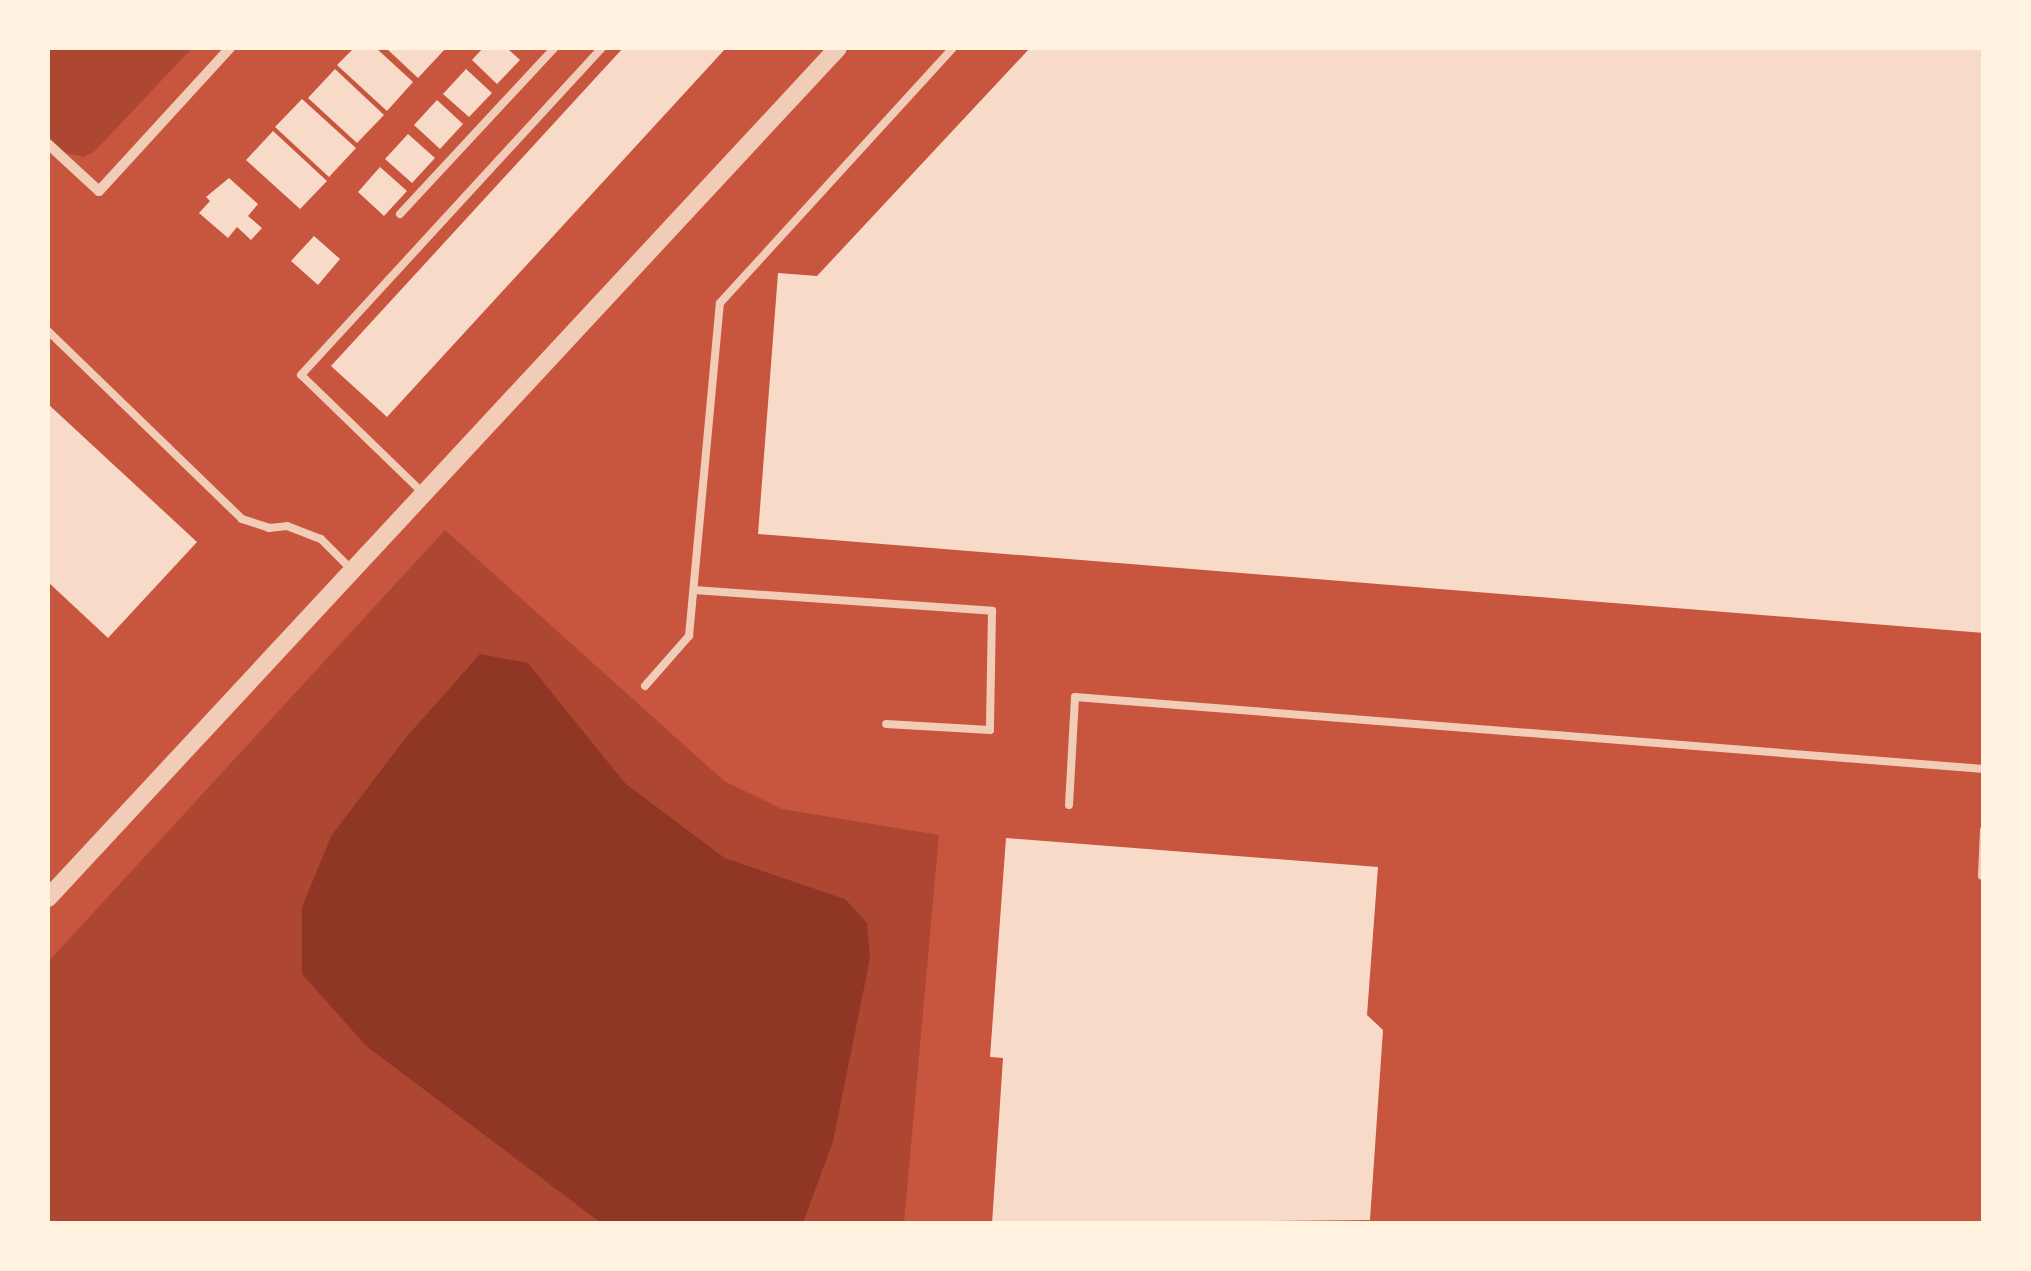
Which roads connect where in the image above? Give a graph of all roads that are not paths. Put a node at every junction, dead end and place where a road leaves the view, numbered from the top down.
1 (230, 48) edge
2 (554, 48) edge
3 (602, 48) edge
4 (838, 48) edge
5 (953, 48) edge
6 (48, 144) edge
7 (400, 214) dead end
8 (48, 330) edge
9 (424, 494) junction
10 (353, 571) junction
11 (694, 590) junction
12 (645, 686) dead end
13 (886, 724) dead end
14 (1984, 769) edge
15 (1069, 805) dead end
16 (1984, 830) edge
17 (1982, 876) edge
18 (48, 898) edge

1 - 6 street
2 - 7 lane
3 - 9 lane
4 - 9 street
5 - 11 lane
8 - 10 lane
9 - 10 street
10 - 18 street
11 - 12 lane
11 - 13 lane
14 - 15 lane
16 - 17 lane

